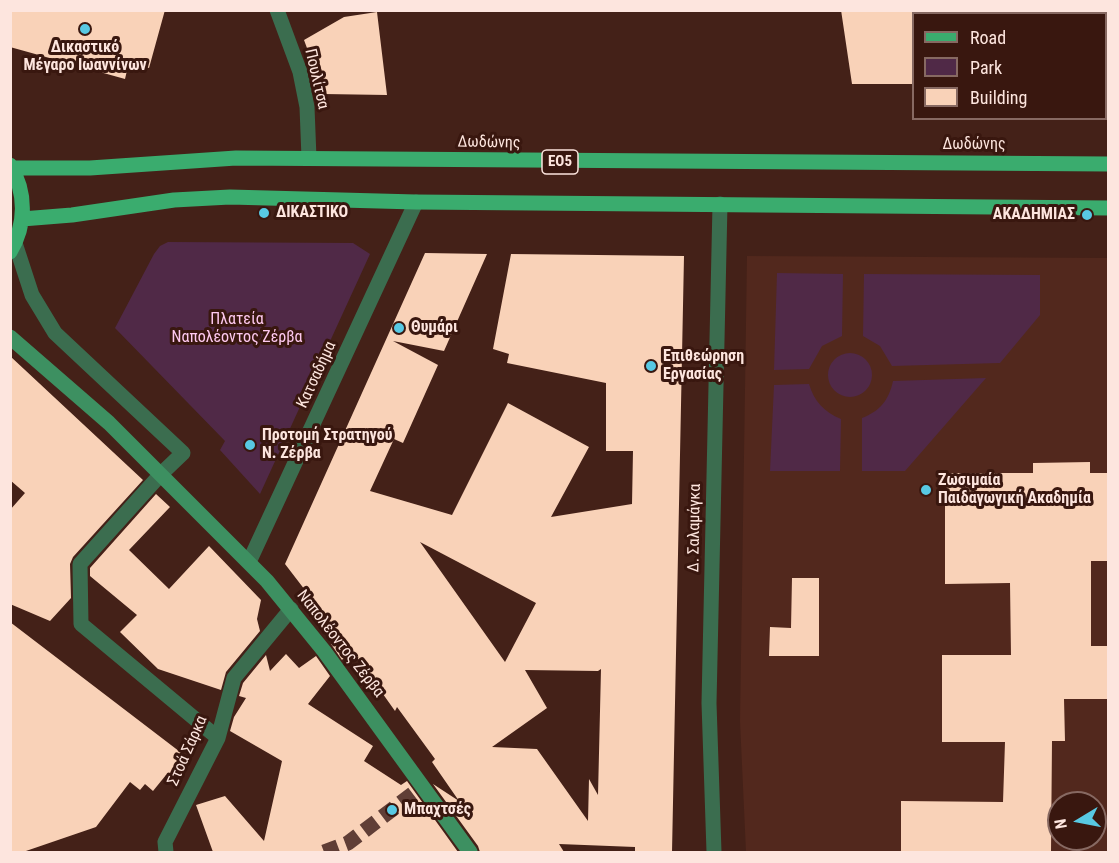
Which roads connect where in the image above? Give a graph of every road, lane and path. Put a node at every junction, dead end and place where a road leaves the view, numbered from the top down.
1 (277, 10) edge
2 (309, 158) junction
3 (1108, 164) edge
4 (11, 167) edge
5 (416, 202) junction
6 (720, 204) junction
7 (1108, 208) edge
8 (22, 219) junction
9 (13, 248) edge
10 (10, 337) edge
11 (161, 474) junction
12 (249, 562) junction
13 (291, 609) junction
14 (218, 738) junction
15 (166, 852) edge
16 (470, 852) edge
17 (714, 852) edge

1 - 2 street, Πουλίτσα
2 - 3 main road, Δωδώνης / ΕΟ5
2 - 4 main road, Δωδώνης / ΕΟ5
4 - 8 main road, Δωδώνης / ΕΟ5
5 - 6 main road
5 - 8 main road
5 - 12 street, Κατσαδήμα
6 - 7 main road
6 - 17 street, Δ. Σαλαμάγκα
8 - 9 main road, Δωδώνης / ΕΟ5
9 - 11 street
10 - 11 main road, Ναπολέοντος Ζέρβα
11 - 12 main road, Ναπολέοντος Ζέρβα
11 - 14 street
12 - 13 main road, Ναπολέοντος Ζέρβα
13 - 14 street, Στοά Σάρκα
13 - 16 main road, Ναπολέοντος Ζέρβα
14 - 15 street, Στοά Σάρκα

